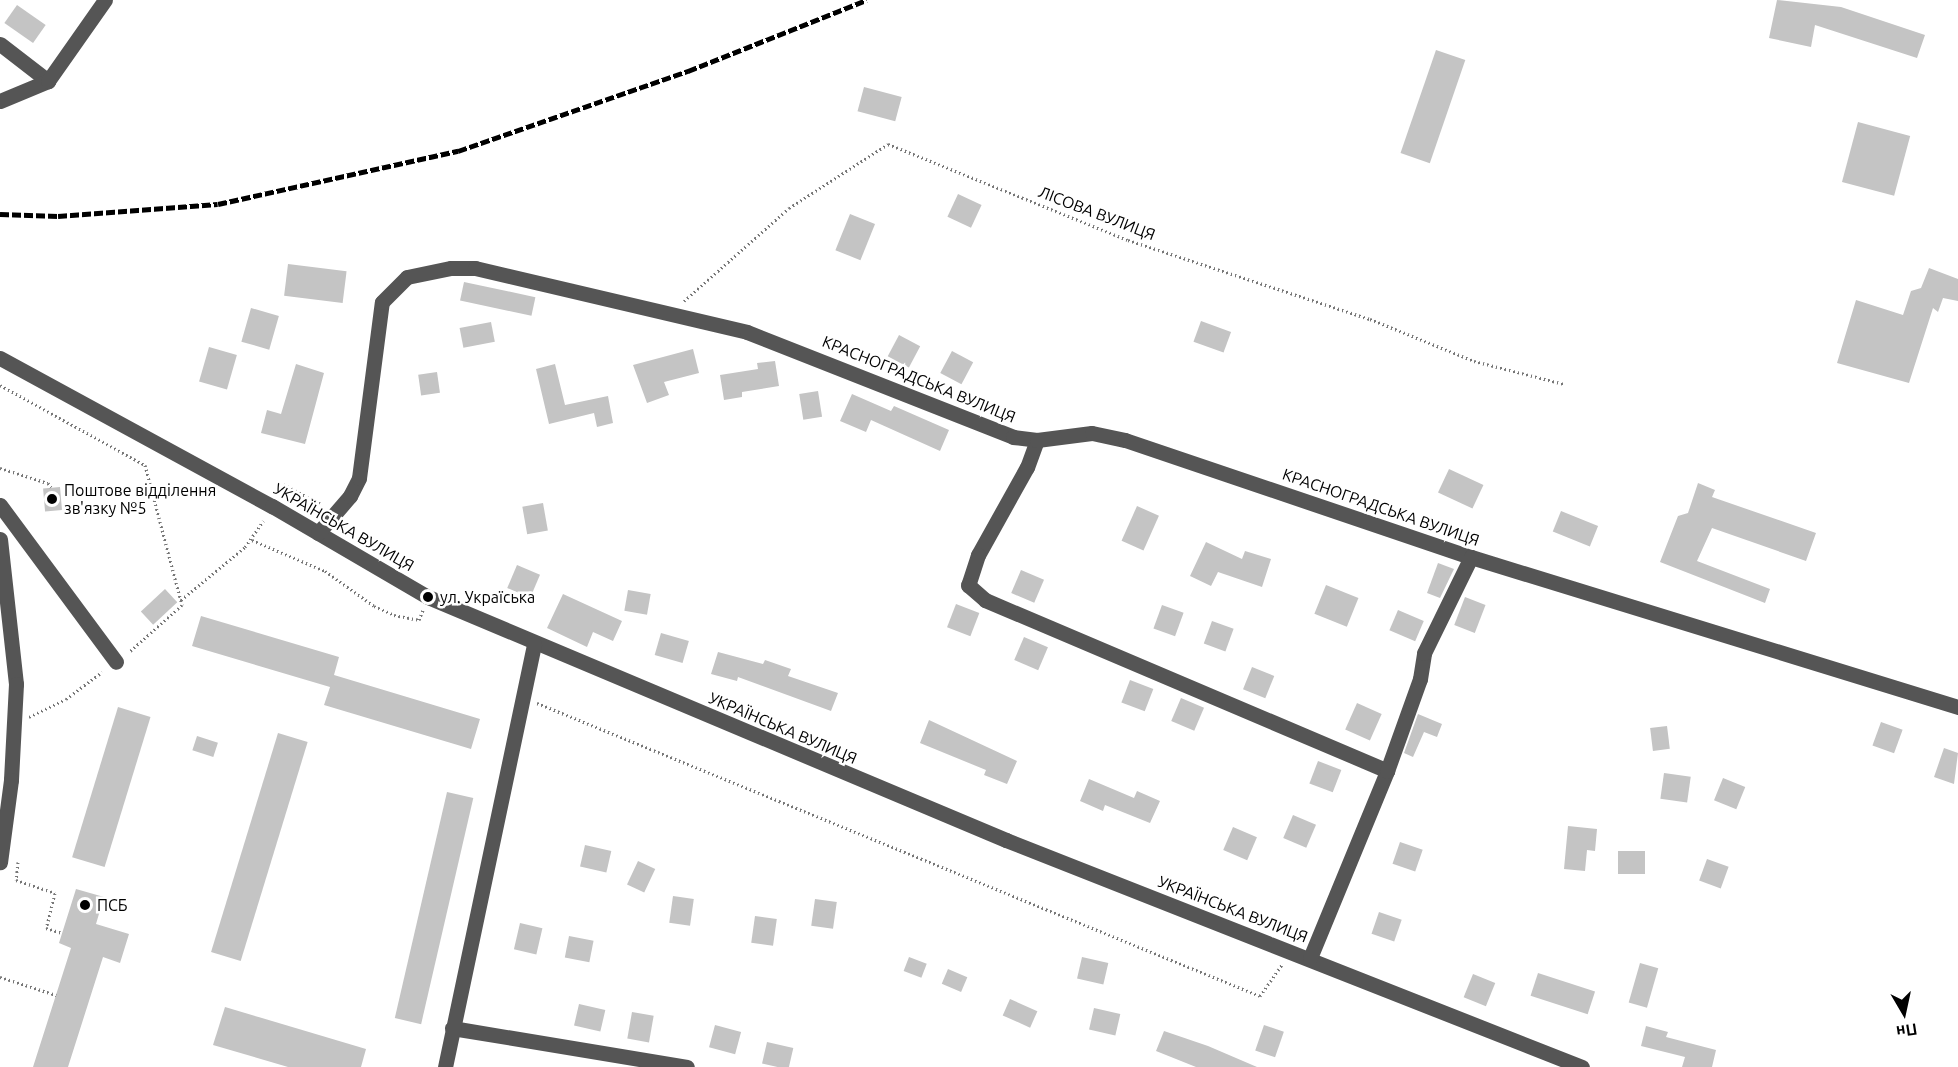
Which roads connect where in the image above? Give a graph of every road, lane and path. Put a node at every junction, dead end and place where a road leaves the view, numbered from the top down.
1 (105, 0) edge
2 (0, 44) edge
3 (48, 81) junction
4 (0, 101) edge
5 (669, 314) junction
6 (0, 358) edge
7 (7, 369) edge
8 (1564, 384) dead end
9 (0, 385) edge
10 (1037, 440) junction
11 (0, 468) edge
12 (283, 484) dead end
13 (51, 488) dead end
14 (0, 505) edge
15 (272, 506) junction
16 (336, 511) junction
17 (318, 533) junction
18 (0, 539) edge
19 (251, 540) junction
20 (1471, 557) junction
21 (181, 600) junction
22 (419, 620) dead end
23 (534, 644) junction
24 (116, 662) junction
25 (523, 696) junction
26 (1958, 707) edge
27 (15, 724) junction
28 (1387, 771) junction
29 (3, 823) edge
30 (1, 857) edge
31 (0, 862) edge
32 (62, 933) dead end
33 (1291, 951) junction
34 (1310, 958) junction
35 (0, 977) edge
36 (56, 995) dead end
37 (452, 1028) junction
38 (445, 1067) edge
39 (687, 1067) edge
40 (1582, 1067) edge

1 - 3 street
2 - 3 street
3 - 4 street
5 - 8 path, ЛІСОВА ВУЛИЦЯ
5 - 10 street, КРАСНОГРАДСЬКА ВУЛИЦЯ
5 - 16 street, КРАСНОГРАДСЬКА ВУЛИЦЯ
6 - 7 street, УКРАЇНСЬКА ВУЛИЦЯ
7 - 15 street, УКРАЇНСЬКА ВУЛИЦЯ
9 - 21 path
10 - 20 street, КРАСНОГРАДСЬКА ВУЛИЦЯ
10 - 28 street
11 - 13 path
12 - 16 path
14 - 24 street
15 - 17 street, УКРАЇНСЬКА ВУЛИЦЯ
15 - 19 path
16 - 17 street, КРАСНОГРАДСЬКА ВУЛИЦЯ
17 - 23 street, УКРАЇНСЬКА ВУЛИЦЯ
18 - 27 street
19 - 21 path
19 - 22 path
20 - 26 street, КРАСНОГРАДСЬКА ВУЛИЦЯ
20 - 28 street
21 - 24 path
23 - 25 street
23 - 33 street, УКРАЇНСЬКА ВУЛИЦЯ
24 - 27 path
25 - 33 path
25 - 37 street
27 - 29 street
28 - 34 street
29 - 30 street
30 - 31 street
30 - 32 path
33 - 34 street, УКРАЇНСЬКА ВУЛИЦЯ
34 - 40 street, УКРАЇНСЬКА ВУЛИЦЯ
35 - 36 path
37 - 38 street
37 - 39 street

